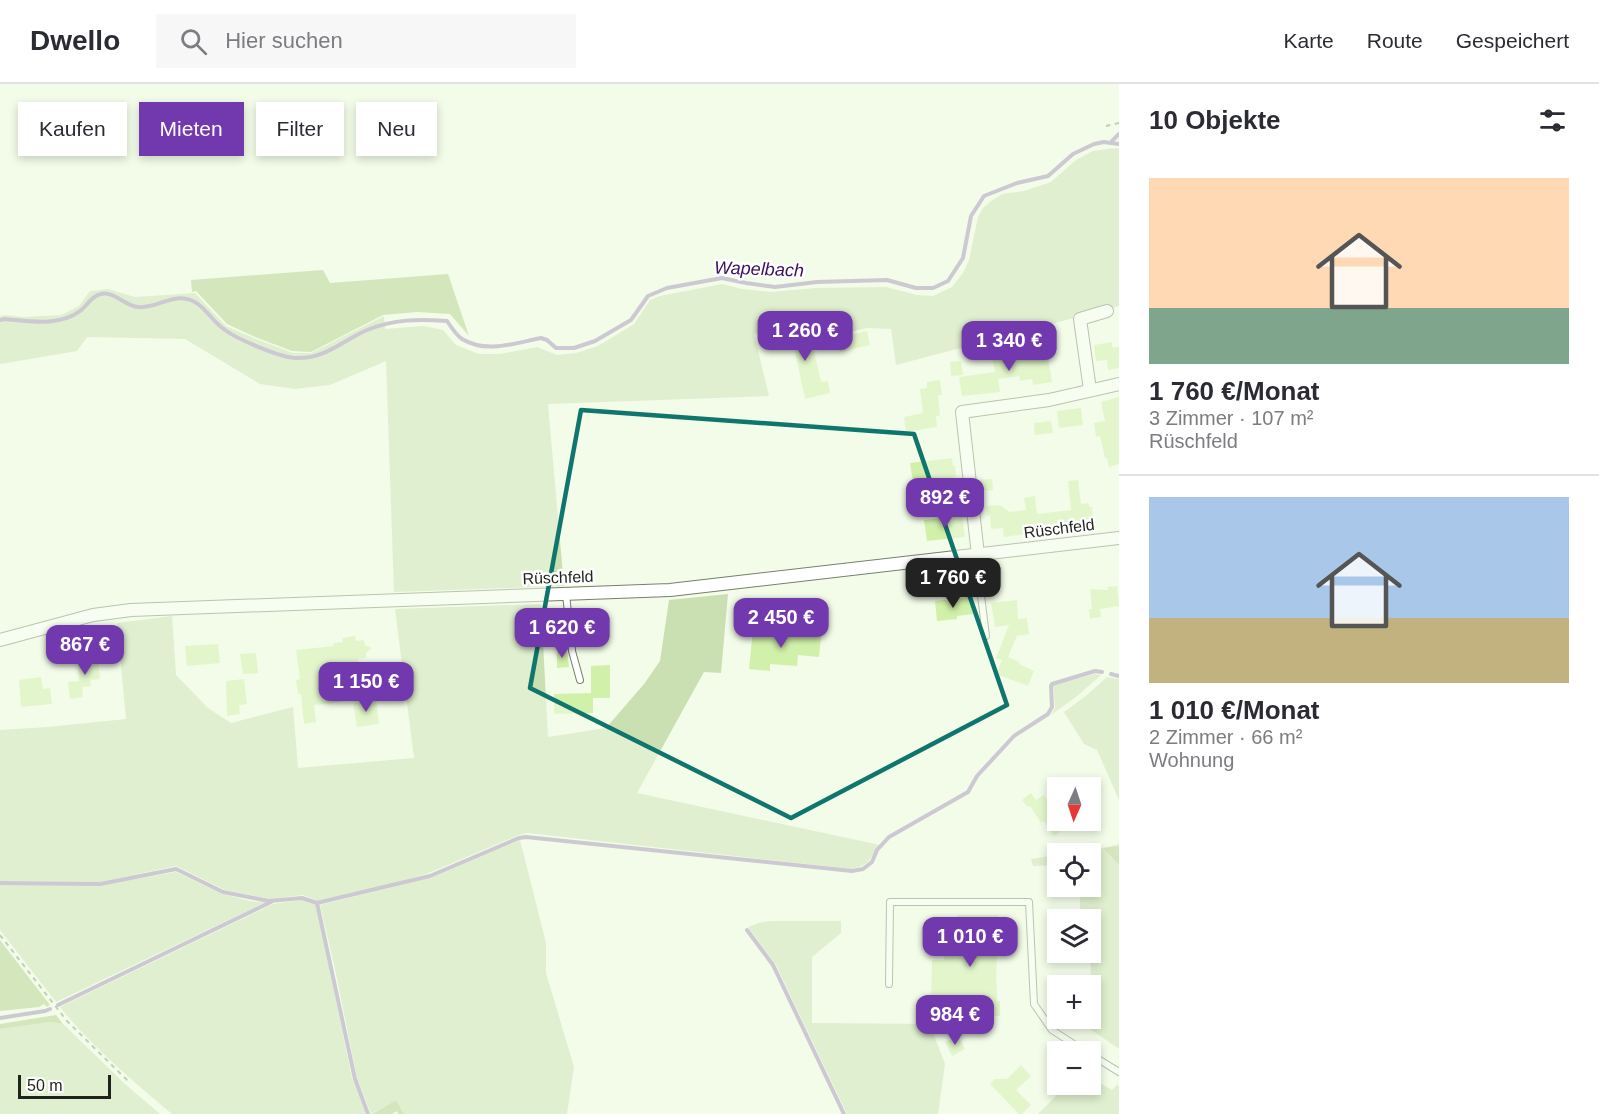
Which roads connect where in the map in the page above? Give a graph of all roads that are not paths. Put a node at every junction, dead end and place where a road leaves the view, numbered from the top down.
1 (1107, 311) dead end
2 (1119, 384) edge
3 (1090, 390) junction
4 (1119, 538) edge
5 (977, 555) junction
6 (566, 593) junction
7 (986, 636) dead end
8 (0, 640) edge
9 (580, 680) dead end
10 (889, 984) dead end
11 (1069, 1041) edge
12 (1101, 1061) edge
13 (1119, 1072) edge

1 - 3 street
2 - 3 street
3 - 5 street
4 - 5 street, Rüschfeld
5 - 6 street, Rüschfeld
5 - 7 lane
6 - 8 street, Rüschfeld
6 - 9 lane
10 - 11 lane
12 - 13 lane

